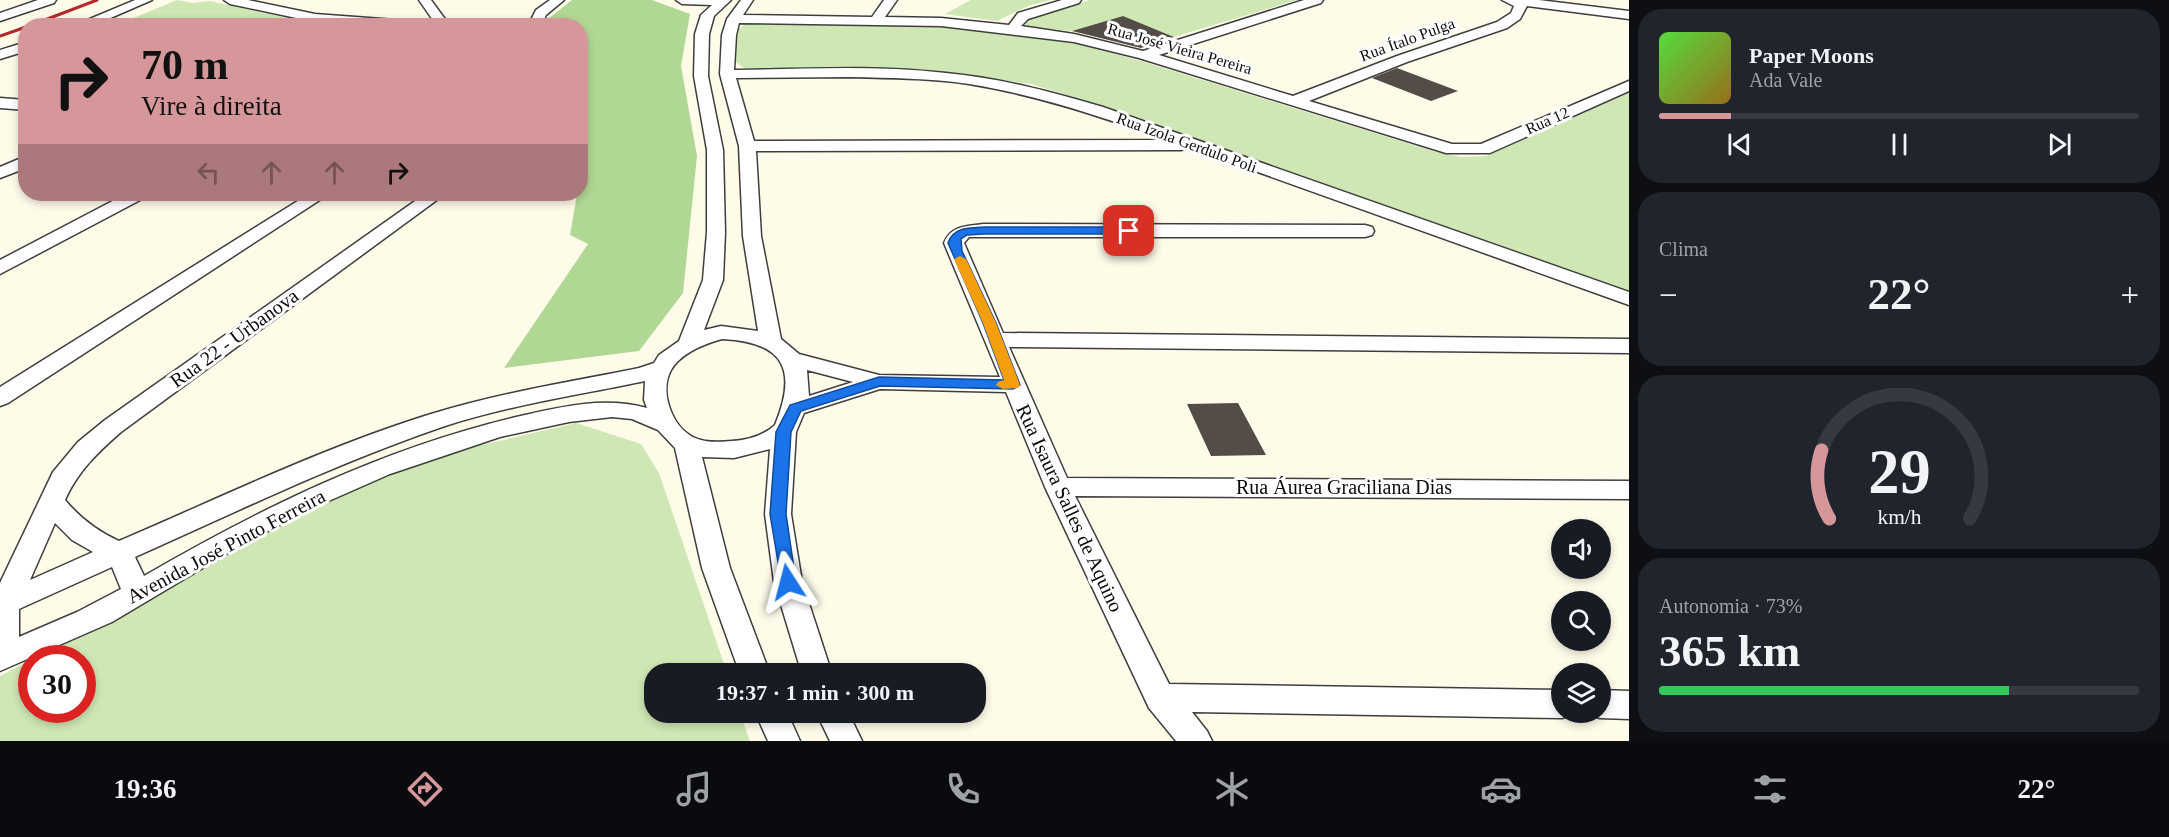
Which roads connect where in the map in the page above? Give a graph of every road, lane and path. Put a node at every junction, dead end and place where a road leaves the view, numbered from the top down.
1 (50, 0) edge
2 (146, 0) edge
3 (230, 0) edge
4 (425, 0) edge
5 (558, 0) edge
6 (672, 0) edge
7 (682, 0) edge
8 (747, 0) edge
9 (891, 0) edge
10 (1075, 0) edge
11 (1317, 0) edge
12 (1515, 1) edge
13 (719, 5) edge
14 (1629, 15) edge
15 (0, 17) edge
16 (100, 18) edge
17 (315, 18) edge
18 (438, 18) edge
19 (538, 18) edge
20 (734, 19) junction
21 (878, 20) junction
22 (1012, 29) junction
23 (18, 49) edge
24 (0, 55) edge
25 (1144, 55) junction
26 (727, 74) junction
27 (1629, 85) edge
28 (1295, 101) junction
29 (0, 103) edge
30 (18, 104) edge
31 (1196, 145) junction
32 (747, 146) junction
33 (1464, 150) joint
34 (18, 165) edge
35 (0, 173) edge
36 (125, 201) edge
37 (309, 201) edge
38 (426, 201) edge
39 (1365, 231) dead end
40 (0, 268) edge
41 (1629, 299) edge
42 (996, 340) junction
43 (689, 342) junction
44 (771, 342) junction
45 (1629, 346) edge
46 (792, 359) junction
47 (661, 368) junction
48 (879, 382) junction
49 (1013, 385) junction
50 (0, 398) edge
51 (789, 420) junction
52 (666, 424) junction
53 (686, 444) junction
54 (1058, 487) junction
55 (1629, 490) edge
56 (52, 502) junction
57 (120, 553) junction
58 (137, 593) junction
59 (2, 604) edge
60 (3, 656) edge
61 (751, 663) edge
62 (814, 663) edge
63 (1160, 698) junction
64 (1551, 704) edge
65 (1611, 704) edge
66 (1629, 705) edge
67 (776, 723) edge
68 (837, 723) edge
69 (784, 741) edge
70 (846, 741) edge
71 (1196, 741) edge

1 - 15 street
2 - 16 street
3 - 17 street
4 - 18 street
5 - 19 street
6 - 13 street
7 - 13 street
8 - 20 street
9 - 21 street
10 - 22 street
11 - 25 street
12 - 14 street
12 - 28 street, Rua Ítalo Pulga
13 - 43 street
20 - 21 street, Rua José Vieira Pereira
20 - 26 street
21 - 22 street, Rua José Vieira Pereira
22 - 25 street, Rua José Vieira Pereira
23 - 24 street
25 - 28 street, Rua José Vieira Pereira
26 - 31 street, Rua Izola Gerdulo Poli
26 - 32 street
27 - 33 street, Rua 12
28 - 33 street, Rua José Vieira Pereira
29 - 30 street
31 - 32 street
31 - 41 street, Rua Izola Gerdulo Poli
32 - 44 street
34 - 35 street
36 - 40 street
37 - 50 street
38 - 56 street, Rua 22 - Urbanova
39 - 42 street, Rua Isaura Salles de Aquino
42 - 45 street
42 - 49 street, Rua Isaura Salles de Aquino
43 - 44 street
43 - 47 street
44 - 46 street
46 - 48 street
46 - 51 street
47 - 52 street
47 - 57 street, Avenida José Pinto Ferreira
48 - 49 street
48 - 51 street
49 - 54 street, Rua Isaura Salles de Aquino
51 - 53 street
51 - 62 street
52 - 53 street
52 - 58 street, Avenida José Pinto Ferreira
53 - 61 street
54 - 55 street, Rua Áurea Graciliana Dias
54 - 63 street, Rua Isaura Salles de Aquino
56 - 57 street
56 - 59 street, Rua 22 - Urbanova
57 - 58 street
57 - 59 street, Avenida José Pinto Ferreira
58 - 60 street, Avenida José Pinto Ferreira
59 - 60 street
63 - 64 street
63 - 71 street, Rua Isaura Salles de Aquino
65 - 66 street
67 - 69 street
68 - 70 street

